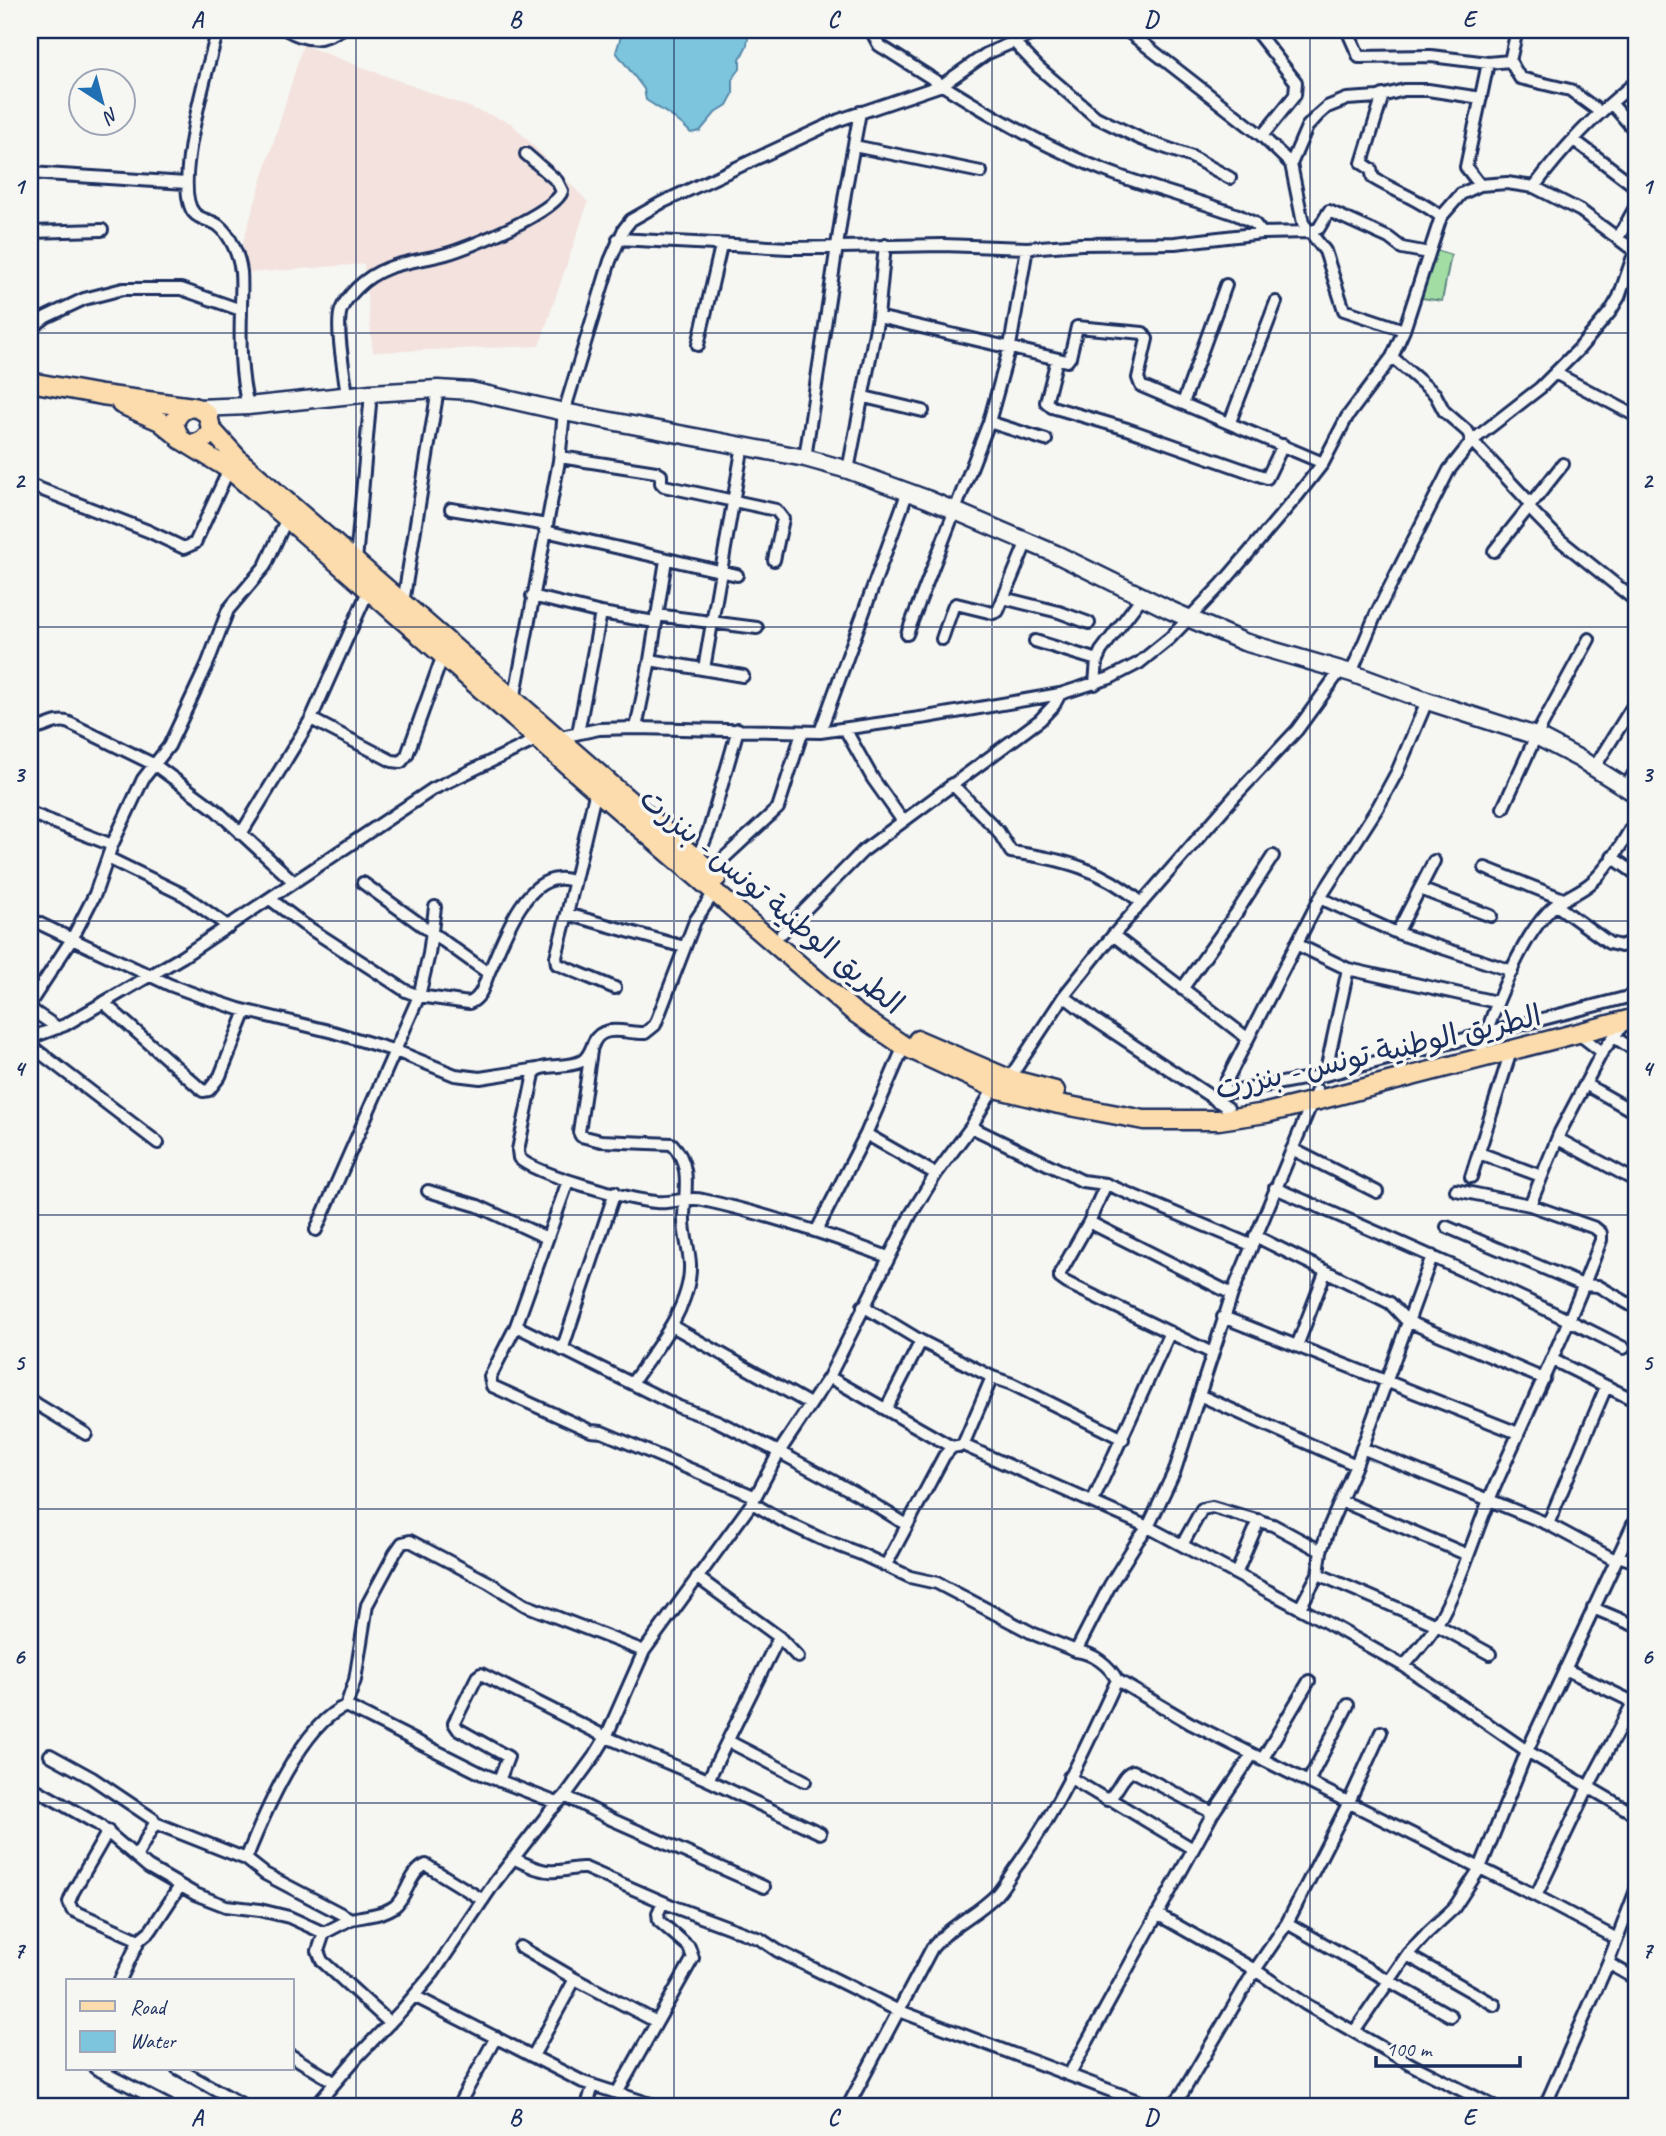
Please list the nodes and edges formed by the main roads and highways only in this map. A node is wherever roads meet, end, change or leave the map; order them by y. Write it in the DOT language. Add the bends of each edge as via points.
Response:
graph roads {
  1 [pos="30,382"];
  2 [pos="102,396"];
  3 [pos="196,407"];
  4 [pos="211,428"];
  5 [pos="182,439"];
  6 [pos="1633,1016"];
  7 [pos="1548,1037"];
  8 [pos="1002,1080"];
  9 [pos="1318,1089"];
  1 -- 2 [label="main road, الطريق الوطنية تونس - بنزرت"];
  2 -- 3 [label="main road, الطريق الوطنية تونس - بنزرت"];
  2 -- 5 [label="main road, الطريق الوطنية تونس - بنزرت" via="160,421"];
  3 -- 4 [label="main road" via="208,415"];
  3 -- 5 [label="main road" via="178,414 174,425"];
  4 -- 5 [label="main road" via="205,440 194,444"];
  4 -- 8 [label="main road, الطريق الوطنية تونس - بنزرت" via="242,462 864,1006 921,1042"];
  5 -- 8 [label="main road, الطريق الوطنية تونس - بنزرت" via="287,518 854,1012 904,1046"];
  6 -- 7 [label="main road, الطريق الوطنية تونس - بنزرت"];
  6 -- 7 [label="main road, الطريق الوطنية تونس - بنزرت" via="1580,1035"];
  7 -- 9 [label="main road, الطريق الوطنية تونس - بنزرت" via="1511,1051"];
  7 -- 9 [label="main road, الطريق الوطنية تونس - بنزرت" via="1485,1040"];
  8 -- 9 [label="main road, الطريق الوطنية تونس - بنزرت" via="1148,1109 1198,1111 1222,1101"];
  8 -- 9 [label="main road, الطريق الوطنية تونس - بنزرت" via="1107,1114 1169,1121 1219,1120"];
}
